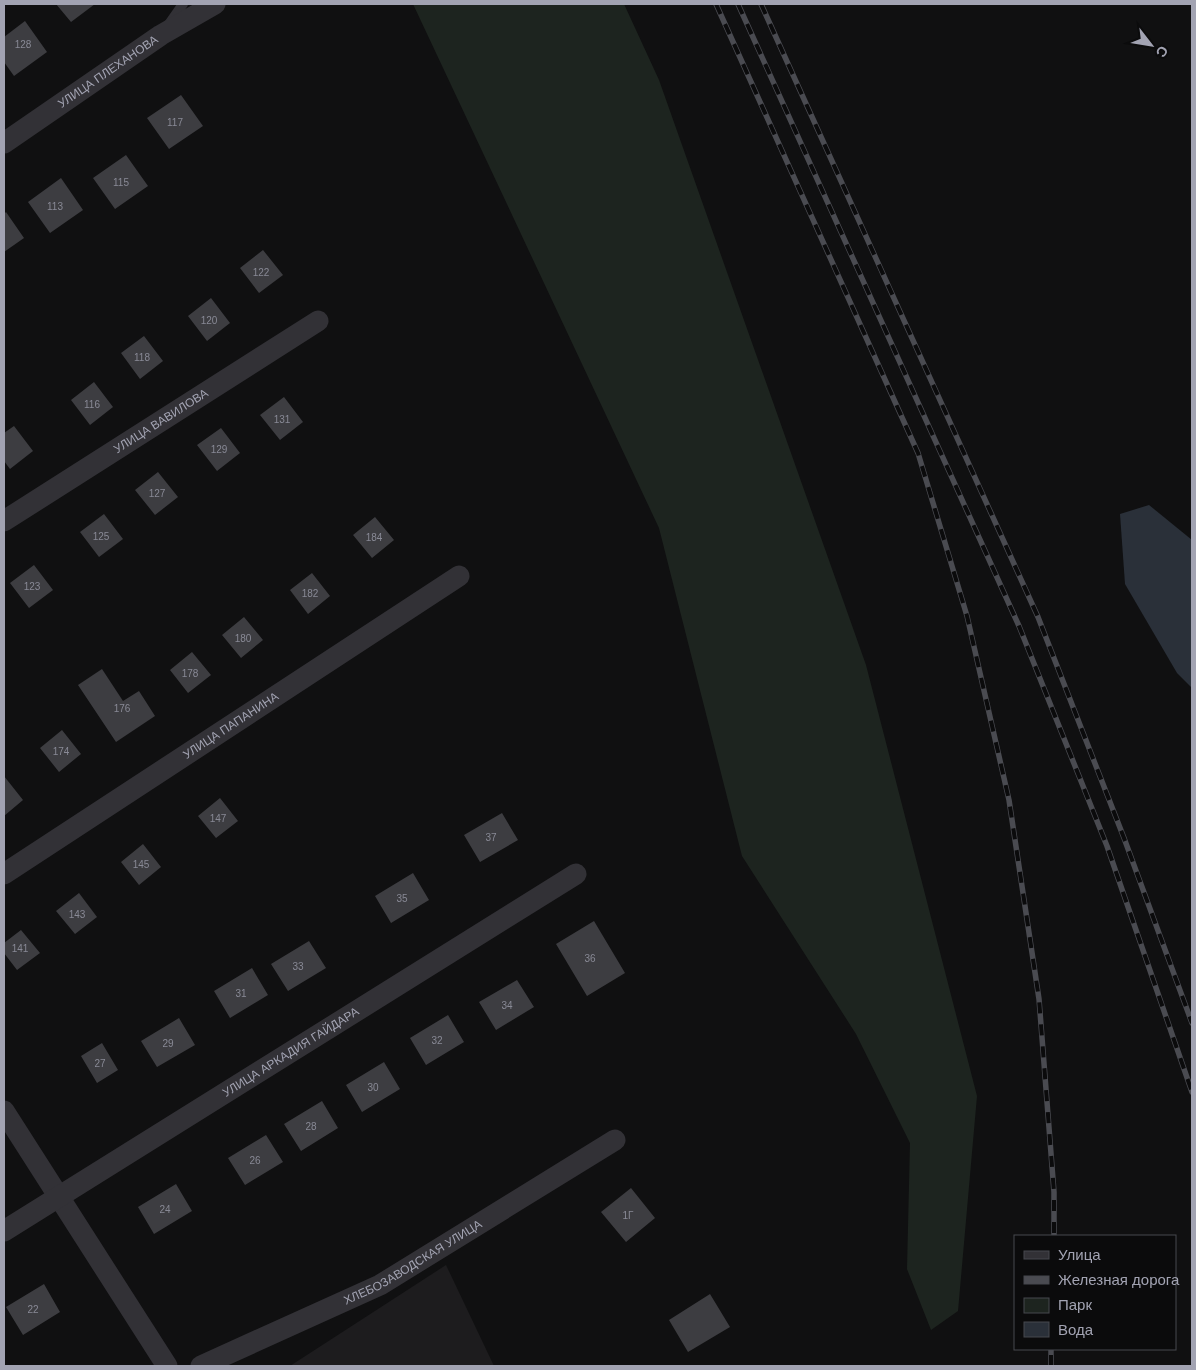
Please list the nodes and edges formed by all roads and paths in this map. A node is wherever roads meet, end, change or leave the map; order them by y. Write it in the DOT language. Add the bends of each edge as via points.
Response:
graph roads {
  1 [pos="183,4"];
  2 [pos="215,4"];
  3 [pos="161,36"];
  4 [pos="4,143"];
  5 [pos="318,321"];
  6 [pos="4,521"];
  7 [pos="459,576"];
  8 [pos="4,874"];
  9 [pos="576,874"];
  10 [pos="4,1111"];
  11 [pos="615,1140"];
  12 [pos="56,1197"];
  13 [pos="4,1231"];
  14 [pos="167,1366"];
  15 [pos="201,1366"];
  1 -- 3 [label="lane"];
  2 -- 3 [label="street, УЛИЦА ПЛЕХАНОВА"];
  3 -- 4 [label="street, УЛИЦА ПЛЕХАНОВА"];
  5 -- 6 [label="street, УЛИЦА ВАВИЛОВА"];
  7 -- 8 [label="street, УЛИЦА ПАПАНИНА"];
  9 -- 12 [label="street, УЛИЦА АРКАДИЯ ГАЙДАРА"];
  10 -- 12 [label="street"];
  11 -- 15 [label="street, ХЛЕБОЗАВОДСКАЯ УЛИЦА" via="380,1285"];
  12 -- 13 [label="street, УЛИЦА АРКАДИЯ ГАЙДАРА"];
  12 -- 14 [label="street"];
}
